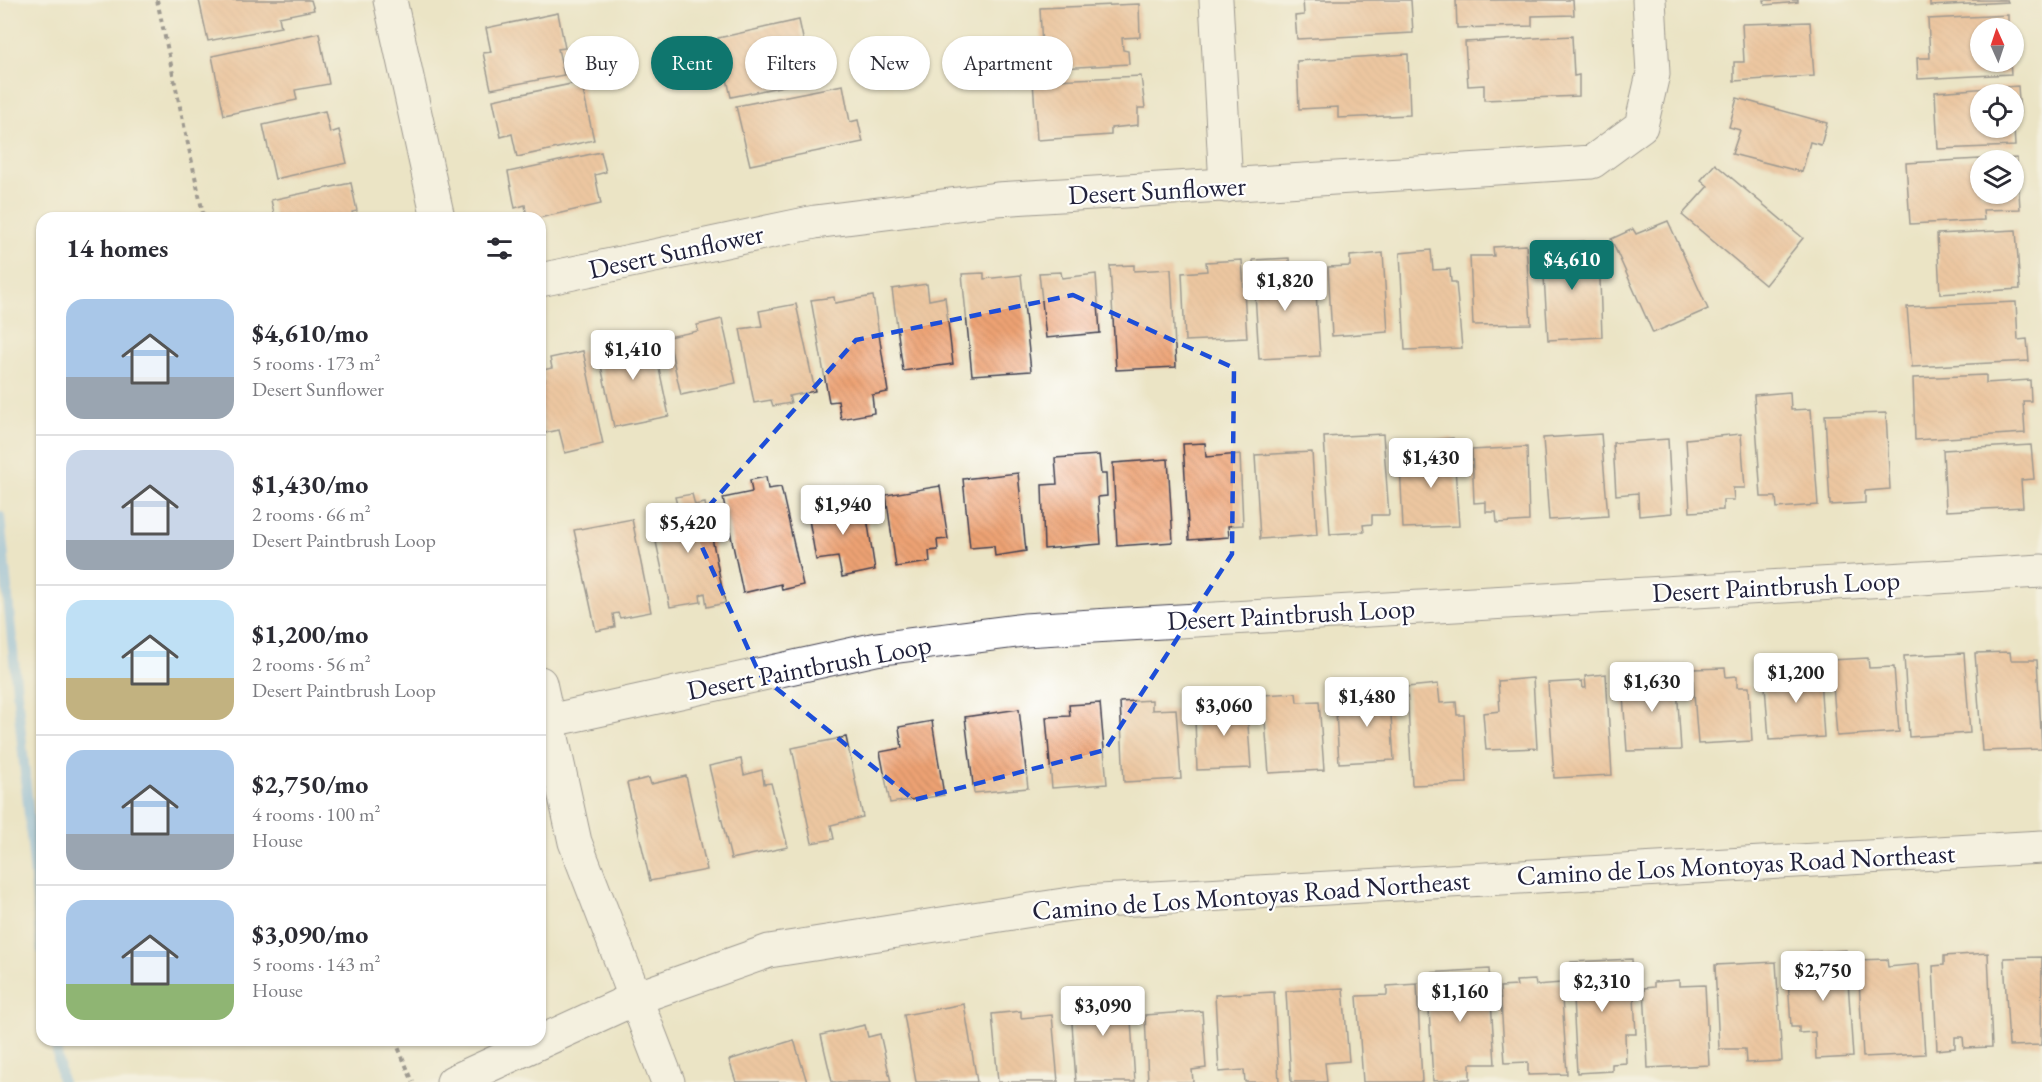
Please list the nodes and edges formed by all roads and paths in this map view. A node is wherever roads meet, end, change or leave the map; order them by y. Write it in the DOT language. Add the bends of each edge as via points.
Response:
graph roads {
  1 [pos="158,0"];
  2 [pos="390,0"];
  3 [pos="1216,0"];
  4 [pos="1650,0"];
  5 [pos="1226,186"];
  6 [pos="203,212"];
  7 [pos="437,212"];
  8 [pos="546,279"];
  9 [pos="2042,571"];
  10 [pos="546,712"];
  11 [pos="548,721"];
  12 [pos="2042,847"];
  13 [pos="636,998"];
  14 [pos="546,1039"];
  15 [pos="398,1046"];
  16 [pos="531,1046"];
  17 [pos="413,1082"];
  18 [pos="453,1082"];
  19 [pos="668,1082"];
  1 -- 6 [label="path"];
  2 -- 7 [label="street"];
  3 -- 5 [label="street"];
  4 -- 5 [label="street, Desert Sunflower" via="1653,74 1641,126 1592,162"];
  5 -- 8 [label="street, Desert Sunflower" via="997,199 814,222"];
  9 -- 11 [label="street, Desert Paintbrush Loop" via="1024,630 876,649"];
  10 -- 11 [label="street"];
  11 -- 13 [label="street" via="575,842"];
  12 -- 13 [label="street, Camino de Los Montoyas Road Northeast" via="1083,902 769,951"];
  13 -- 14 [label="street, Camino de Los Montoyas Road Northeast"];
  13 -- 19 [label="street"];
  15 -- 17 [label="path"];
  16 -- 18 [label="street, Camino de Los Montoyas Road Northeast"];
}
